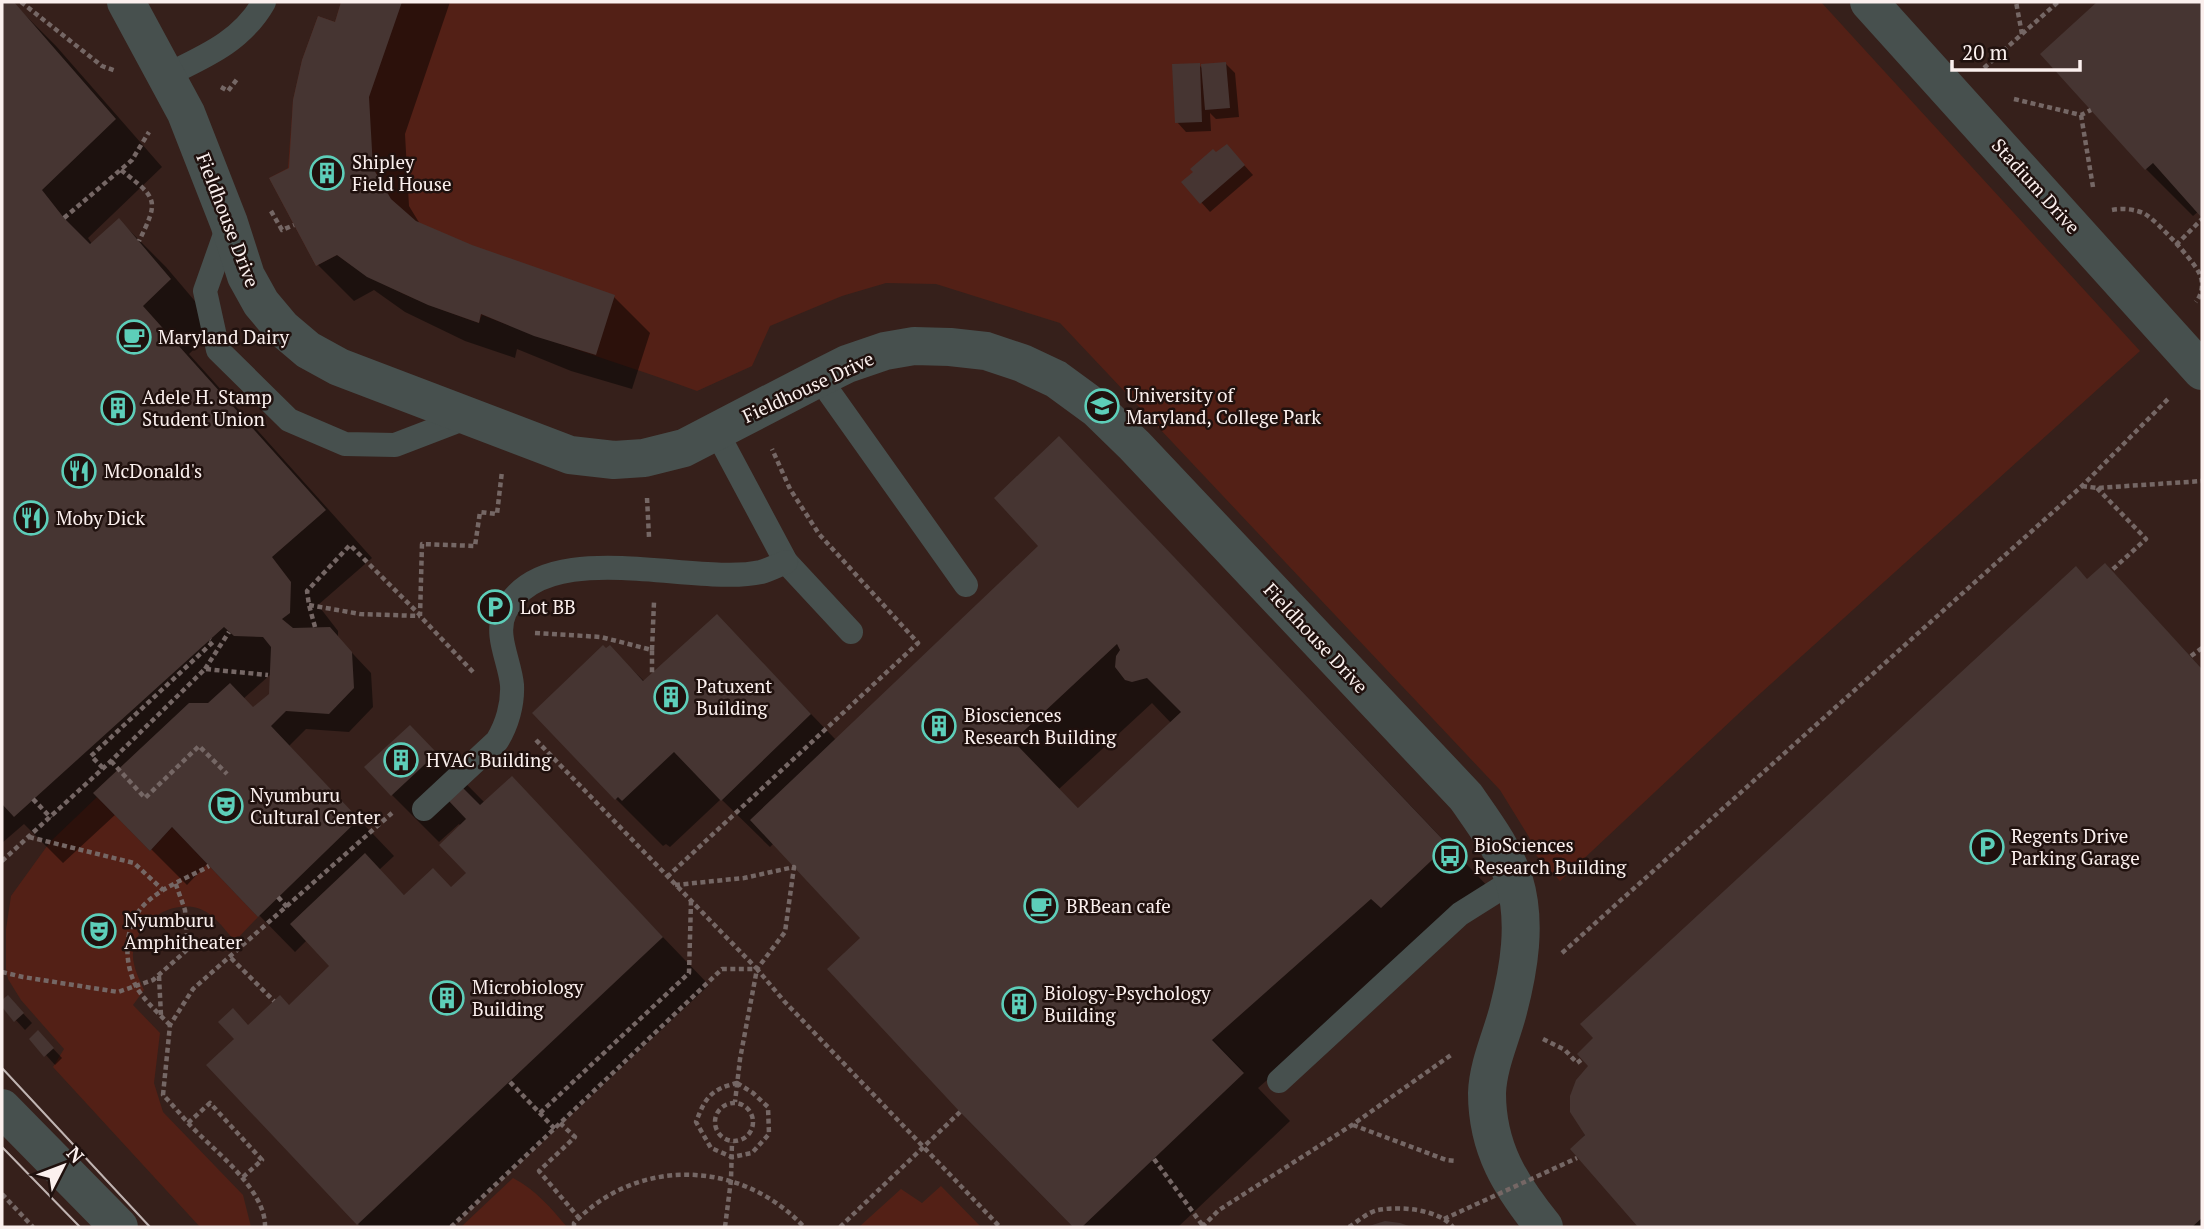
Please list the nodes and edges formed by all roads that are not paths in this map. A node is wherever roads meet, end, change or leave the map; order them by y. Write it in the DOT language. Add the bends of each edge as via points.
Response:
graph roads {
  1 [pos="126,2"];
  2 [pos="264,2"];
  3 [pos="1869,2"];
  4 [pos="167,75"];
  5 [pos="229,223"];
  6 [pos="2202,371"];
  7 [pos="819,377"];
  8 [pos="468,417"];
  9 [pos="716,430"];
  10 [pos="786,562"];
  11 [pos="966,585"];
  12 [pos="851,632"];
  13 [pos="413,807"];
  14 [pos="1514,880"];
  15 [pos="1279,1082"];
  16 [pos="2,1108"];
  17 [pos="119,1227"];
  18 [pos="1544,1227"];
  1 -- 4 [label="street, Fieldhouse Drive"];
  2 -- 4 [label="lane" via="230,42"];
  3 -- 6 [label="street, Stadium Drive"];
  4 -- 5 [label="street, Fieldhouse Drive"];
  5 -- 8 [label="street, Fieldhouse Drive" via="246,276 261,303 308,350 339,367"];
  5 -- 8 [label="lane" via="205,291 218,350 289,420 345,444 395,445"];
  7 -- 9 [label="street, Fieldhouse Drive"];
  7 -- 11 [label="lane"];
  7 -- 14 [label="street, Fieldhouse Drive" via="885,351 914,346 986,351 1056,379 1097,409 1135,446 1466,797 1492,834"];
  8 -- 9 [label="street, Fieldhouse Drive" via="570,455 614,460 684,448"];
  9 -- 10 [label="lane"];
  10 -- 12 [label="lane"];
  10 -- 13 [label="lane" via="763,572 736,575 581,568 534,580 503,614 512,683 505,728 497,741"];
  14 -- 15 [label="lane" via="1460,914"];
  14 -- 18 [label="street, Fieldhouse Drive" via="1521,929 1519,966 1493,1055 1487,1091 1489,1124 1515,1190"];
  16 -- 17 [label="street"];
}
